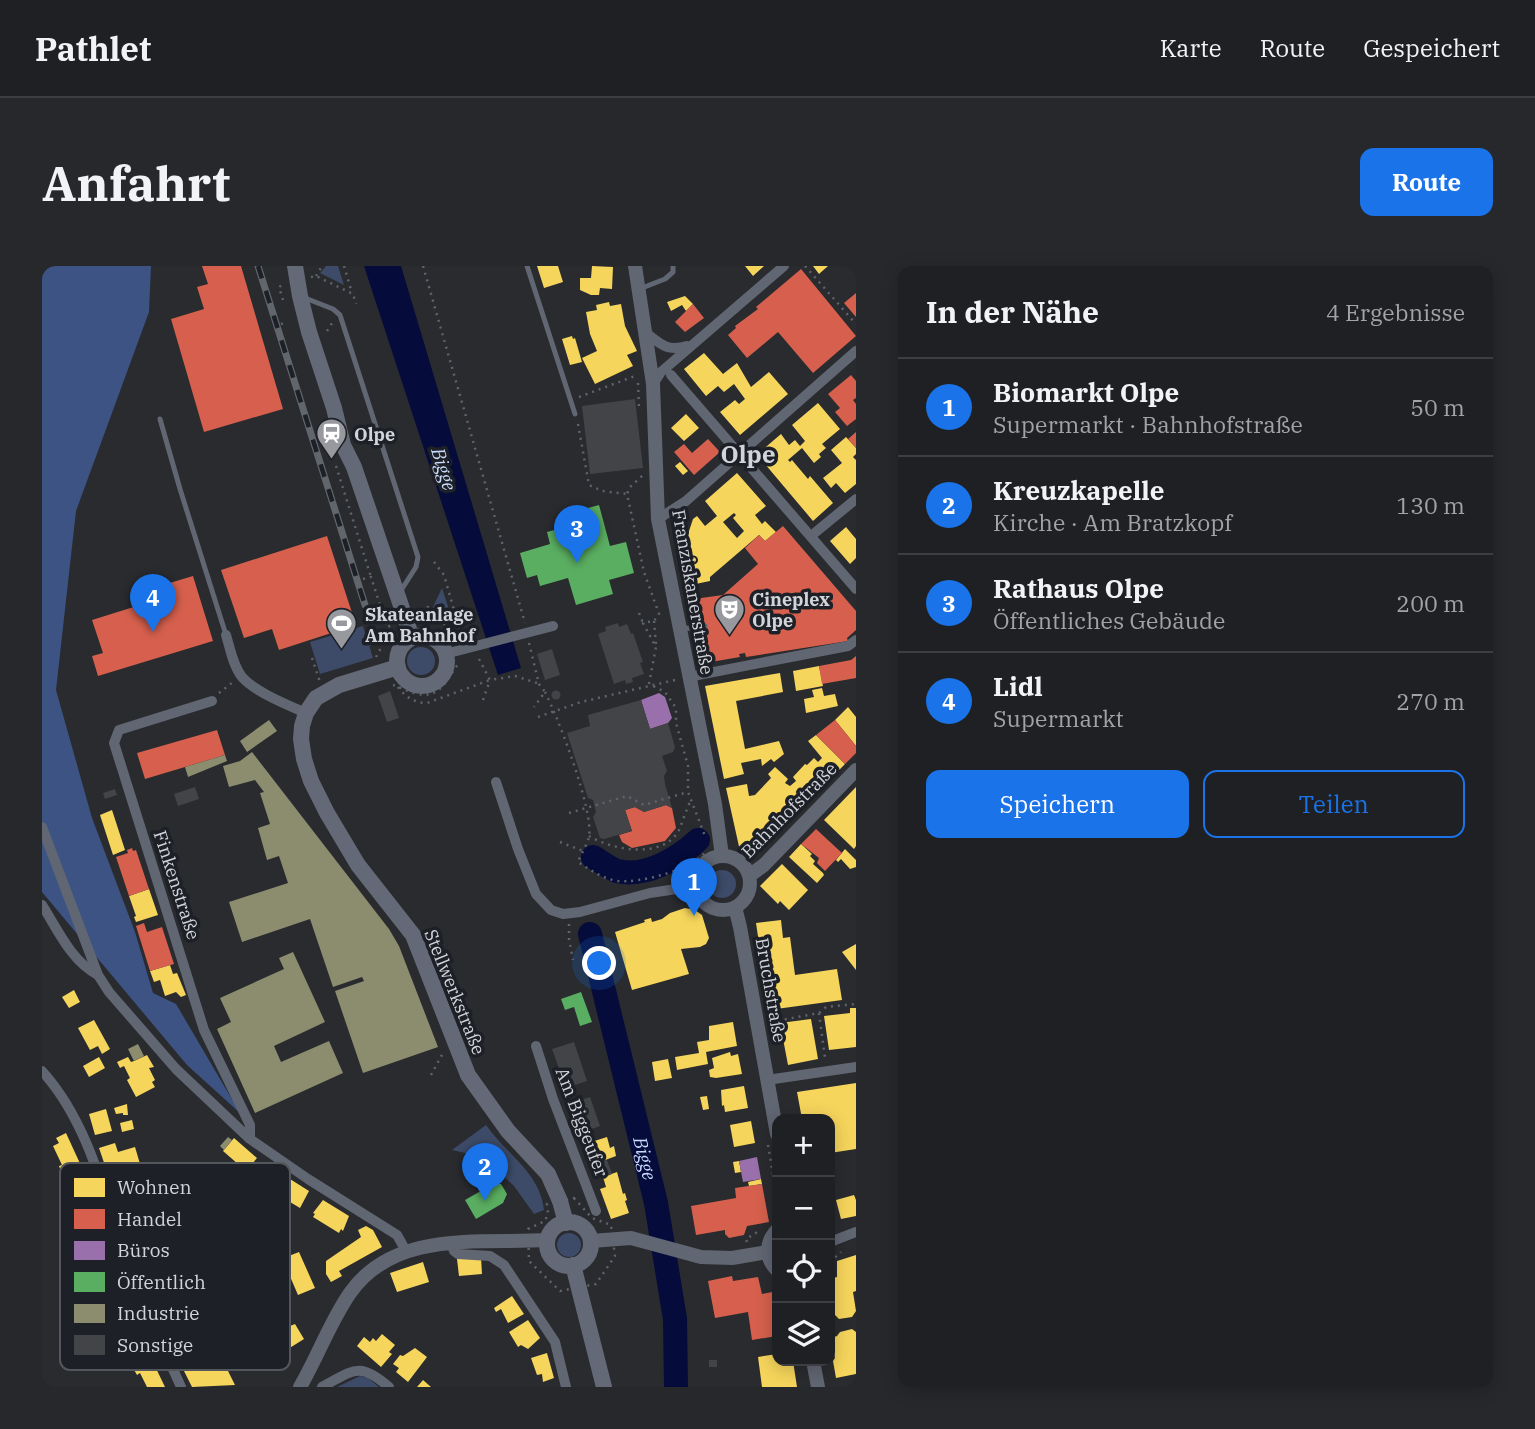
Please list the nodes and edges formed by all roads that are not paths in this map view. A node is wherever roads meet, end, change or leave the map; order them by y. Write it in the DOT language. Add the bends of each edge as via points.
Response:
graph roads {
  1 [pos="527,266"];
  2 [pos="635,266"];
  3 [pos="673,266"];
  4 [pos="784,266"];
  5 [pos="298,281"];
  6 [pos="639,289"];
  7 [pos="645,332"];
  8 [pos="694,345"];
  9 [pos="856,351"];
  10 [pos="671,375"];
  11 [pos="653,384"];
  12 [pos="575,414"];
  13 [pos="160,419"];
  14 [pos="738,454"];
  15 [pos="856,499"];
  16 [pos="658,520"];
  17 [pos="811,536"];
  18 [pos="856,589"];
  19 [pos="396,597"];
  20 [pos="553,626"];
  21 [pos="705,626"];
  22 [pos="678,630"];
  23 [pos="226,635"];
  24 [pos="412,638"];
  25 [pos="856,640"];
  26 [pos="445,654"];
  27 [pos="398,667"];
  28 [pos="688,677"];
  29 [pos="212,701"];
  30 [pos="306,713"];
  31 [pos="856,770"];
  32 [pos="496,782"];
  33 [pos="42,827"];
  34 [pos="722,856"];
  35 [pos="749,876"];
  36 [pos="696,886"];
  37 [pos="42,905"];
  38 [pos="735,907"];
  39 [pos="99,975"];
  40 [pos="536,1046"];
  41 [pos="856,1067"];
  42 [pos="42,1071"];
  43 [pos="767,1080"];
  44 [pos="773,1114"];
  45 [pos="250,1139"];
  46 [pos="93,1163"];
  47 [pos="285,1163"];
  48 [pos="290,1167"];
  49 [pos="596,1211"];
  50 [pos="566,1223"];
  51 [pos="856,1232"];
  52 [pos="772,1236"];
  53 [pos="548,1240"];
  54 [pos="835,1240"];
  55 [pos="591,1241"];
  56 [pos="451,1243"];
  57 [pos="405,1251"];
  58 [pos="768,1252"];
  59 [pos="772,1264"];
  60 [pos="573,1265"];
  61 [pos="814,1366"];
  62 [pos="173,1370"];
  63 [pos="181,1387"];
  64 [pos="300,1387"];
  65 [pos="322,1387"];
  66 [pos="389,1387"];
  67 [pos="566,1387"];
  68 [pos="604,1387"];
  69 [pos="818,1387"];
  1 -- 12 [label="lane"];
  2 -- 6 [label="street, Franziskanerstraße"];
  3 -- 6 [label="lane" via="665,279"];
  4 -- 8 [label="street"];
  5 -- 19 [label="main road" via="343,445"];
  5 -- 19 [label="lane" via="340,315 395,482 418,557"];
  6 -- 7 [label="street, Franziskanerstraße"];
  7 -- 8 [label="street" via="676,350"];
  7 -- 11 [label="street, Franziskanerstraße"];
  8 -- 11 [label="street"];
  9 -- 14 [label="street"];
  10 -- 14 [label="street"];
  11 -- 16 [label="street, Franziskanerstraße"];
  13 -- 23 [label="lane"];
  14 -- 16 [label="street"];
  14 -- 17 [label="street"];
  15 -- 17 [label="street"];
  16 -- 22 [label="street, Franziskanerstraße"];
  17 -- 18 [label="street"];
  19 -- 24 [label="main road"];
  20 -- 26 [label="street" via="478,651"];
  21 -- 22 [label="lane"];
  22 -- 28 [label="street, Franziskanerstraße"];
  23 -- 30 [label="street" via="243,678"];
  24 -- 26 [label="main road" via="428,637 442,646"];
  24 -- 27 [label="main road" via="398,653"];
  25 -- 28 [label="street" via="848,646"];
  26 -- 27 [label="main road" via="445,669 428,684 413,684"];
  27 -- 30 [label="main road" via="339,685 316,698"];
  28 -- 34 [label="street, Franziskanerstraße"];
  29 -- 45 [label="street, Finkenstraße" via="119,730 114,743 204,1030 250,1125"];
  30 -- 50 [label="main road, Stellwerkstraße" via="301,739 311,781 327,813 358,865 413,936 467,1074 508,1131 548,1174"];
  31 -- 35 [label="street, Bahnhofstraße"];
  32 -- 36 [label="street" via="536,894 551,910 569,913"];
  33 -- 39 [label="street"];
  34 -- 35 [label="street" via="735,859"];
  34 -- 36 [label="street" via="703,865"];
  35 -- 38 [label="street" via="747,894"];
  36 -- 38 [label="street" via="709,907"];
  37 -- 39 [label="street" via="77,960"];
  38 -- 43 [label="street, Bruchstraße"];
  39 -- 45 [label="street" via="176,1069"];
  40 -- 49 [label="street, Am Biggeufer"];
  41 -- 43 [label="street"];
  42 -- 46 [label="street" via="71,1112"];
  43 -- 44 [label="street, Bruchstraße"];
  45 -- 47 [label="street"];
  48 -- 57 [label="street" via="397,1235"];
  50 -- 53 [label="main road" via="552,1231"];
  50 -- 55 [label="main road" via="585,1229"];
  51 -- 54 [label="street"];
  52 -- 58 [label="street"];
  53 -- 56 [label="street"];
  53 -- 60 [label="main road" via="554,1259"];
  55 -- 58 [label="street" via="631,1238 697,1257"];
  55 -- 60 [label="main road" via="585,1259"];
  56 -- 57 [label="street"];
  56 -- 67 [label="street" via="458,1254 490,1256 504,1265 555,1342"];
  57 -- 64 [label="street" via="379,1264 351,1290"];
  58 -- 59 [label="street"];
  60 -- 68 [label="main road"];
  61 -- 69 [label="street"];
  62 -- 63 [label="street"];
  65 -- 66 [label="street" via="358,1370"];
}
